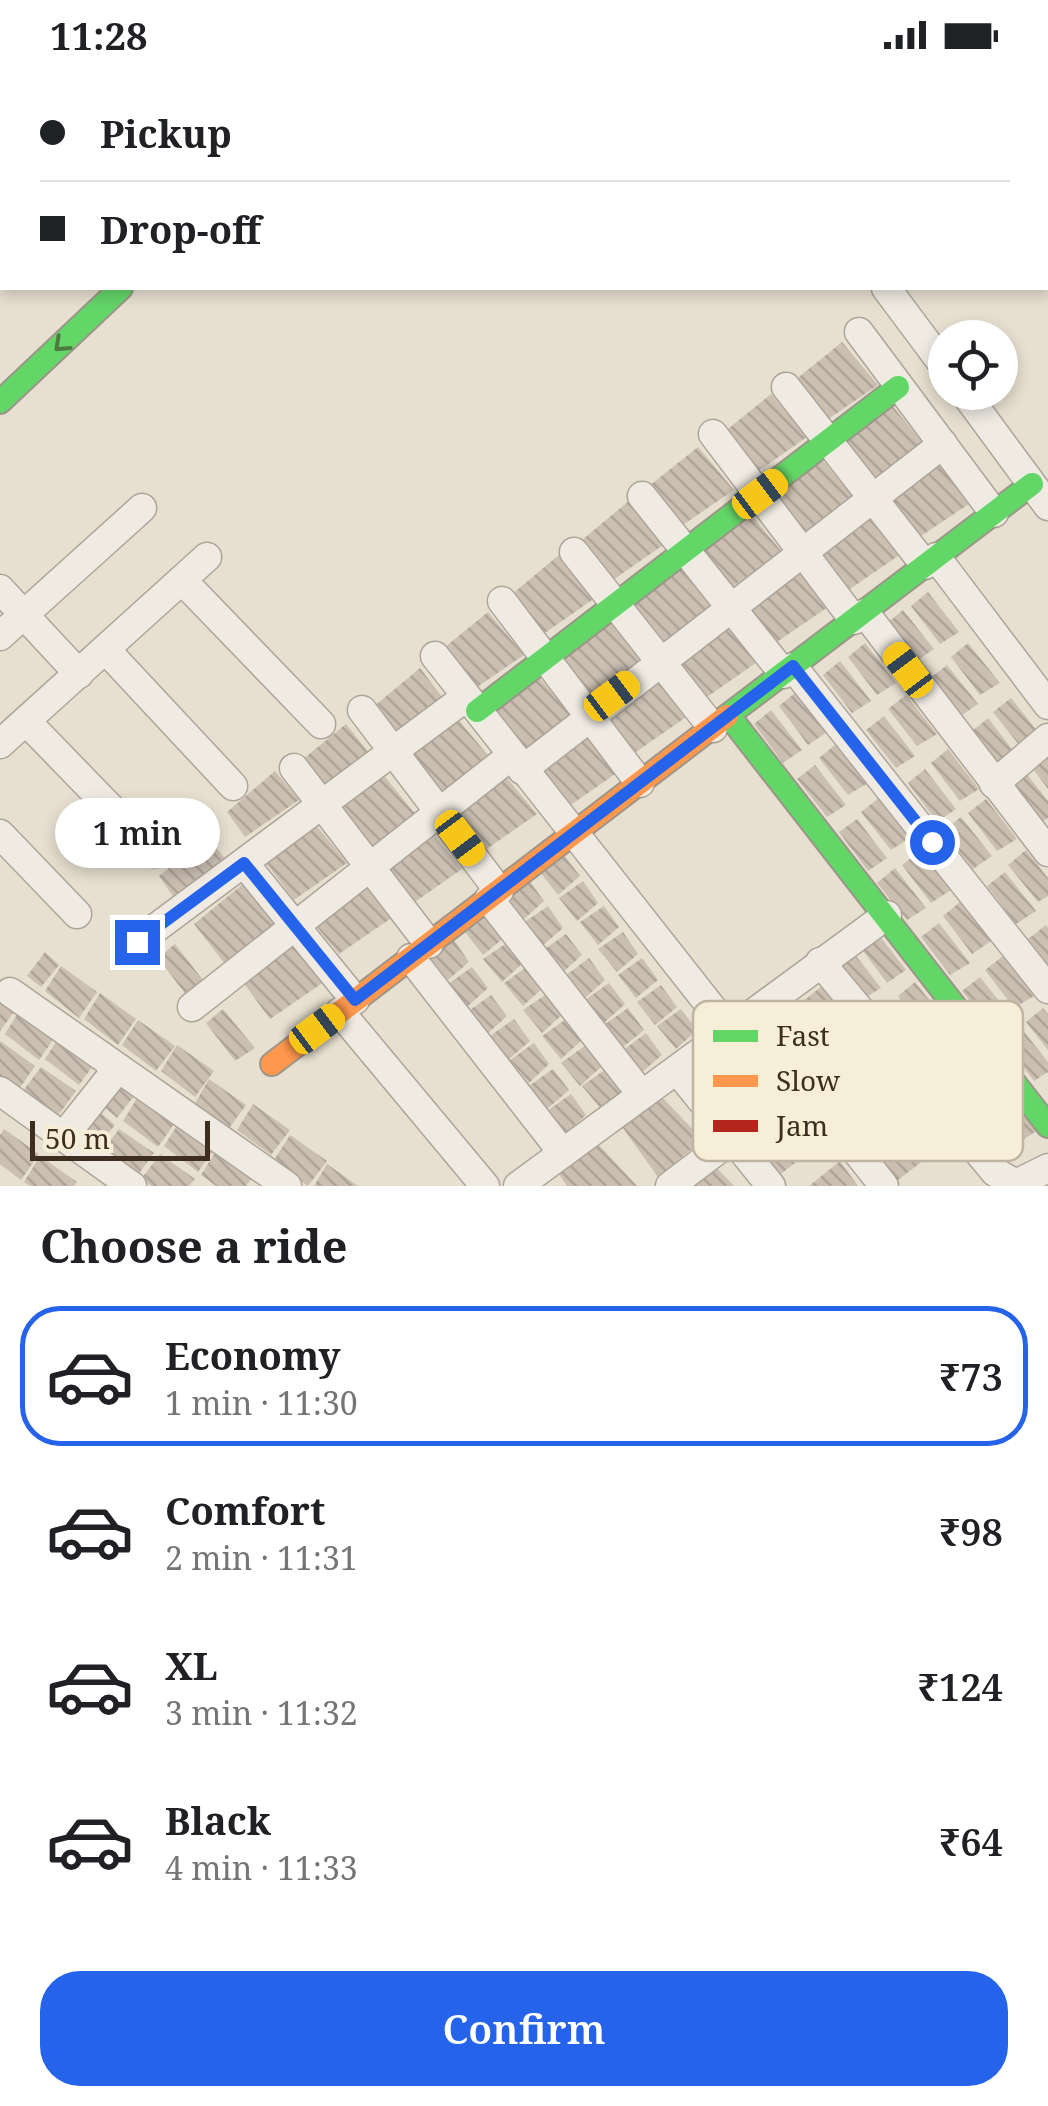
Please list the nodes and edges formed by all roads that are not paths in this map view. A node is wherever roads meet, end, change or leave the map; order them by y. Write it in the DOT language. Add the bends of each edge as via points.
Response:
graph roads {
  1 [pos="119,290"];
  2 [pos="887,290"];
  3 [pos="858,332"];
  4 [pos="928,344"];
  5 [pos="786,387"];
  6 [pos="898,388"];
  7 [pos="0,402"];
  8 [pos="977,410"];
  9 [pos="713,434"];
  10 [pos="828,442"];
  11 [pos="943,444"];
  12 [pos="760,494"];
  13 [pos="872,495"];
  14 [pos="1040,495"];
  15 [pos="642,496"];
  16 [pos="142,508"];
  17 [pos="994,513"];
  18 [pos="802,549"];
  19 [pos="687,550"];
  20 [pos="574,552"];
  21 [pos="207,556"];
  22 [pos="931,562"];
  23 [pos="182,580"];
  24 [pos="0,590"];
  25 [pos="502,601"];
  26 [pos="615,604"];
  27 [pos="732,604"];
  28 [pos="24,615"];
  29 [pos="860,617"];
  30 [pos="0,636"];
  31 [pos="106,650"];
  32 [pos="435,656"];
  33 [pos="545,658"];
  34 [pos="659,660"];
  35 [pos="788,670"];
  36 [pos="80,674"];
  37 [pos="472,704"];
  38 [pos="1048,705"];
  39 [pos="362,710"];
  40 [pos="588,714"];
  41 [pos="26,721"];
  42 [pos="721,722"];
  43 [pos="322,724"];
  44 [pos="1048,738"];
  45 [pos="0,744"];
  46 [pos="394,751"];
  47 [pos="516,763"];
  48 [pos="294,768"];
  49 [pos="640,783"];
  50 [pos="994,784"];
  51 [pos="232,786"];
  52 [pos="320,805"];
  53 [pos="440,812"];
  54 [pos="0,834"];
  55 [pos="572,836"];
  56 [pos="1048,852"];
  57 [pos="154,853"];
  58 [pos="244,863"];
  59 [pos="369,868"];
  60 [pos="494,894"];
  61 [pos="77,914"];
  62 [pos="887,915"];
  63 [pos="294,927"];
  64 [pos="137,942"];
  65 [pos="420,951"];
  66 [pos="820,962"];
  67 [pos="1048,989"];
  68 [pos="10,992"];
  69 [pos="719,1001"];
  70 [pos="769,1001"];
  71 [pos="852,1001"];
  72 [pos="953,1001"];
  73 [pos="348,1006"];
  74 [pos="192,1007"];
  75 [pos="693,1058"];
  76 [pos="272,1064"];
  77 [pos="118,1068"];
  78 [pos="677,1070"];
  79 [pos="693,1090"];
  80 [pos="0,1091"];
  81 [pos="1023,1093"];
  82 [pos="642,1096"];
  83 [pos="1048,1126"];
  84 [pos="64,1136"];
  85 [pos="564,1153"];
  86 [pos="702,1161"];
  87 [pos="751,1161"];
  88 [pos="862,1161"];
  89 [pos="986,1161"];
  90 [pos="1048,1168"];
  91 [pos="132,1186"];
  92 [pos="287,1186"];
  93 [pos="486,1186"];
  94 [pos="518,1186"];
  95 [pos="670,1186"];
  96 [pos="771,1186"];
  97 [pos="884,1186"];
  1 -- 7 [label="street, one-way"];
  2 -- 4 [label="street"];
  3 -- 6 [label="street"];
  5 -- 10 [label="street"];
  6 -- 10 [label="street"];
  6 -- 11 [label="street"];
  8 -- 14 [label="street"];
  9 -- 12 [label="street"];
  10 -- 12 [label="street"];
  10 -- 13 [label="street"];
  11 -- 13 [label="street"];
  11 -- 17 [label="street"];
  12 -- 18 [label="street"];
  12 -- 19 [label="street"];
  13 -- 18 [label="street"];
  13 -- 22 [label="street"];
  14 -- 17 [label="street"];
  15 -- 19 [label="street"];
  16 -- 28 [label="street"];
  17 -- 22 [label="street"];
  18 -- 27 [label="street"];
  18 -- 29 [label="street"];
  19 -- 26 [label="street"];
  19 -- 27 [label="street"];
  20 -- 26 [label="street"];
  21 -- 23 [label="street"];
  22 -- 29 [label="street"];
  22 -- 38 [label="street"];
  23 -- 31 [label="street"];
  23 -- 43 [label="street"];
  24 -- 28 [label="street"];
  25 -- 33 [label="street"];
  26 -- 33 [label="street"];
  26 -- 34 [label="street"];
  27 -- 34 [label="street"];
  27 -- 35 [label="street"];
  28 -- 30 [label="street"];
  28 -- 36 [label="street"];
  29 -- 35 [label="street"];
  29 -- 50 [label="street"];
  31 -- 36 [label="street"];
  31 -- 51 [label="street"];
  32 -- 37 [label="street"];
  33 -- 37 [label="street"];
  33 -- 40 [label="street"];
  34 -- 40 [label="street"];
  34 -- 42 [label="street"];
  35 -- 42 [label="street"];
  35 -- 67 [label="street"];
  36 -- 41 [label="street"];
  37 -- 46 [label="street"];
  37 -- 47 [label="street"];
  39 -- 46 [label="street"];
  40 -- 47 [label="street"];
  40 -- 49 [label="street"];
  41 -- 45 [label="street"];
  41 -- 57 [label="street"];
  42 -- 49 [label="street"];
  42 -- 62 [label="street"];
  44 -- 50 [label="street"];
  46 -- 52 [label="street"];
  46 -- 53 [label="street"];
  47 -- 53 [label="street"];
  47 -- 55 [label="street"];
  48 -- 52 [label="street"];
  49 -- 55 [label="street"];
  50 -- 56 [label="street"];
  52 -- 58 [label="street"];
  52 -- 59 [label="street"];
  53 -- 59 [label="street"];
  53 -- 60 [label="street"];
  54 -- 61 [label="street"];
  55 -- 60 [label="street"];
  55 -- 69 [label="street"];
  58 -- 63 [label="street"];
  58 -- 64 [label="street"];
  59 -- 63 [label="street"];
  59 -- 65 [label="street"];
  60 -- 65 [label="street"];
  60 -- 82 [label="street"];
  62 -- 66 [label="street"];
  62 -- 72 [label="street"];
  63 -- 73 [label="street"];
  63 -- 74 [label="street"];
  65 -- 73 [label="street"];
  65 -- 85 [label="street"];
  66 -- 70 [label="street"];
  66 -- 71 [label="street"];
  68 -- 77 [label="street"];
  73 -- 76 [label="street"];
  73 -- 93 [label="street"];
  75 -- 78 [label="street"];
  77 -- 84 [label="street"];
  77 -- 92 [label="street"];
  78 -- 79 [label="street"];
  78 -- 82 [label="street"];
  80 -- 84 [label="street"];
  81 -- 83 [label="street"];
  82 -- 85 [label="street"];
  84 -- 91 [label="street"];
  85 -- 94 [label="street"];
  86 -- 95 [label="street"];
  87 -- 96 [label="street"];
  88 -- 97 [label="street"];
  89 -- 90 [label="street" via="1016,1184"];
}
